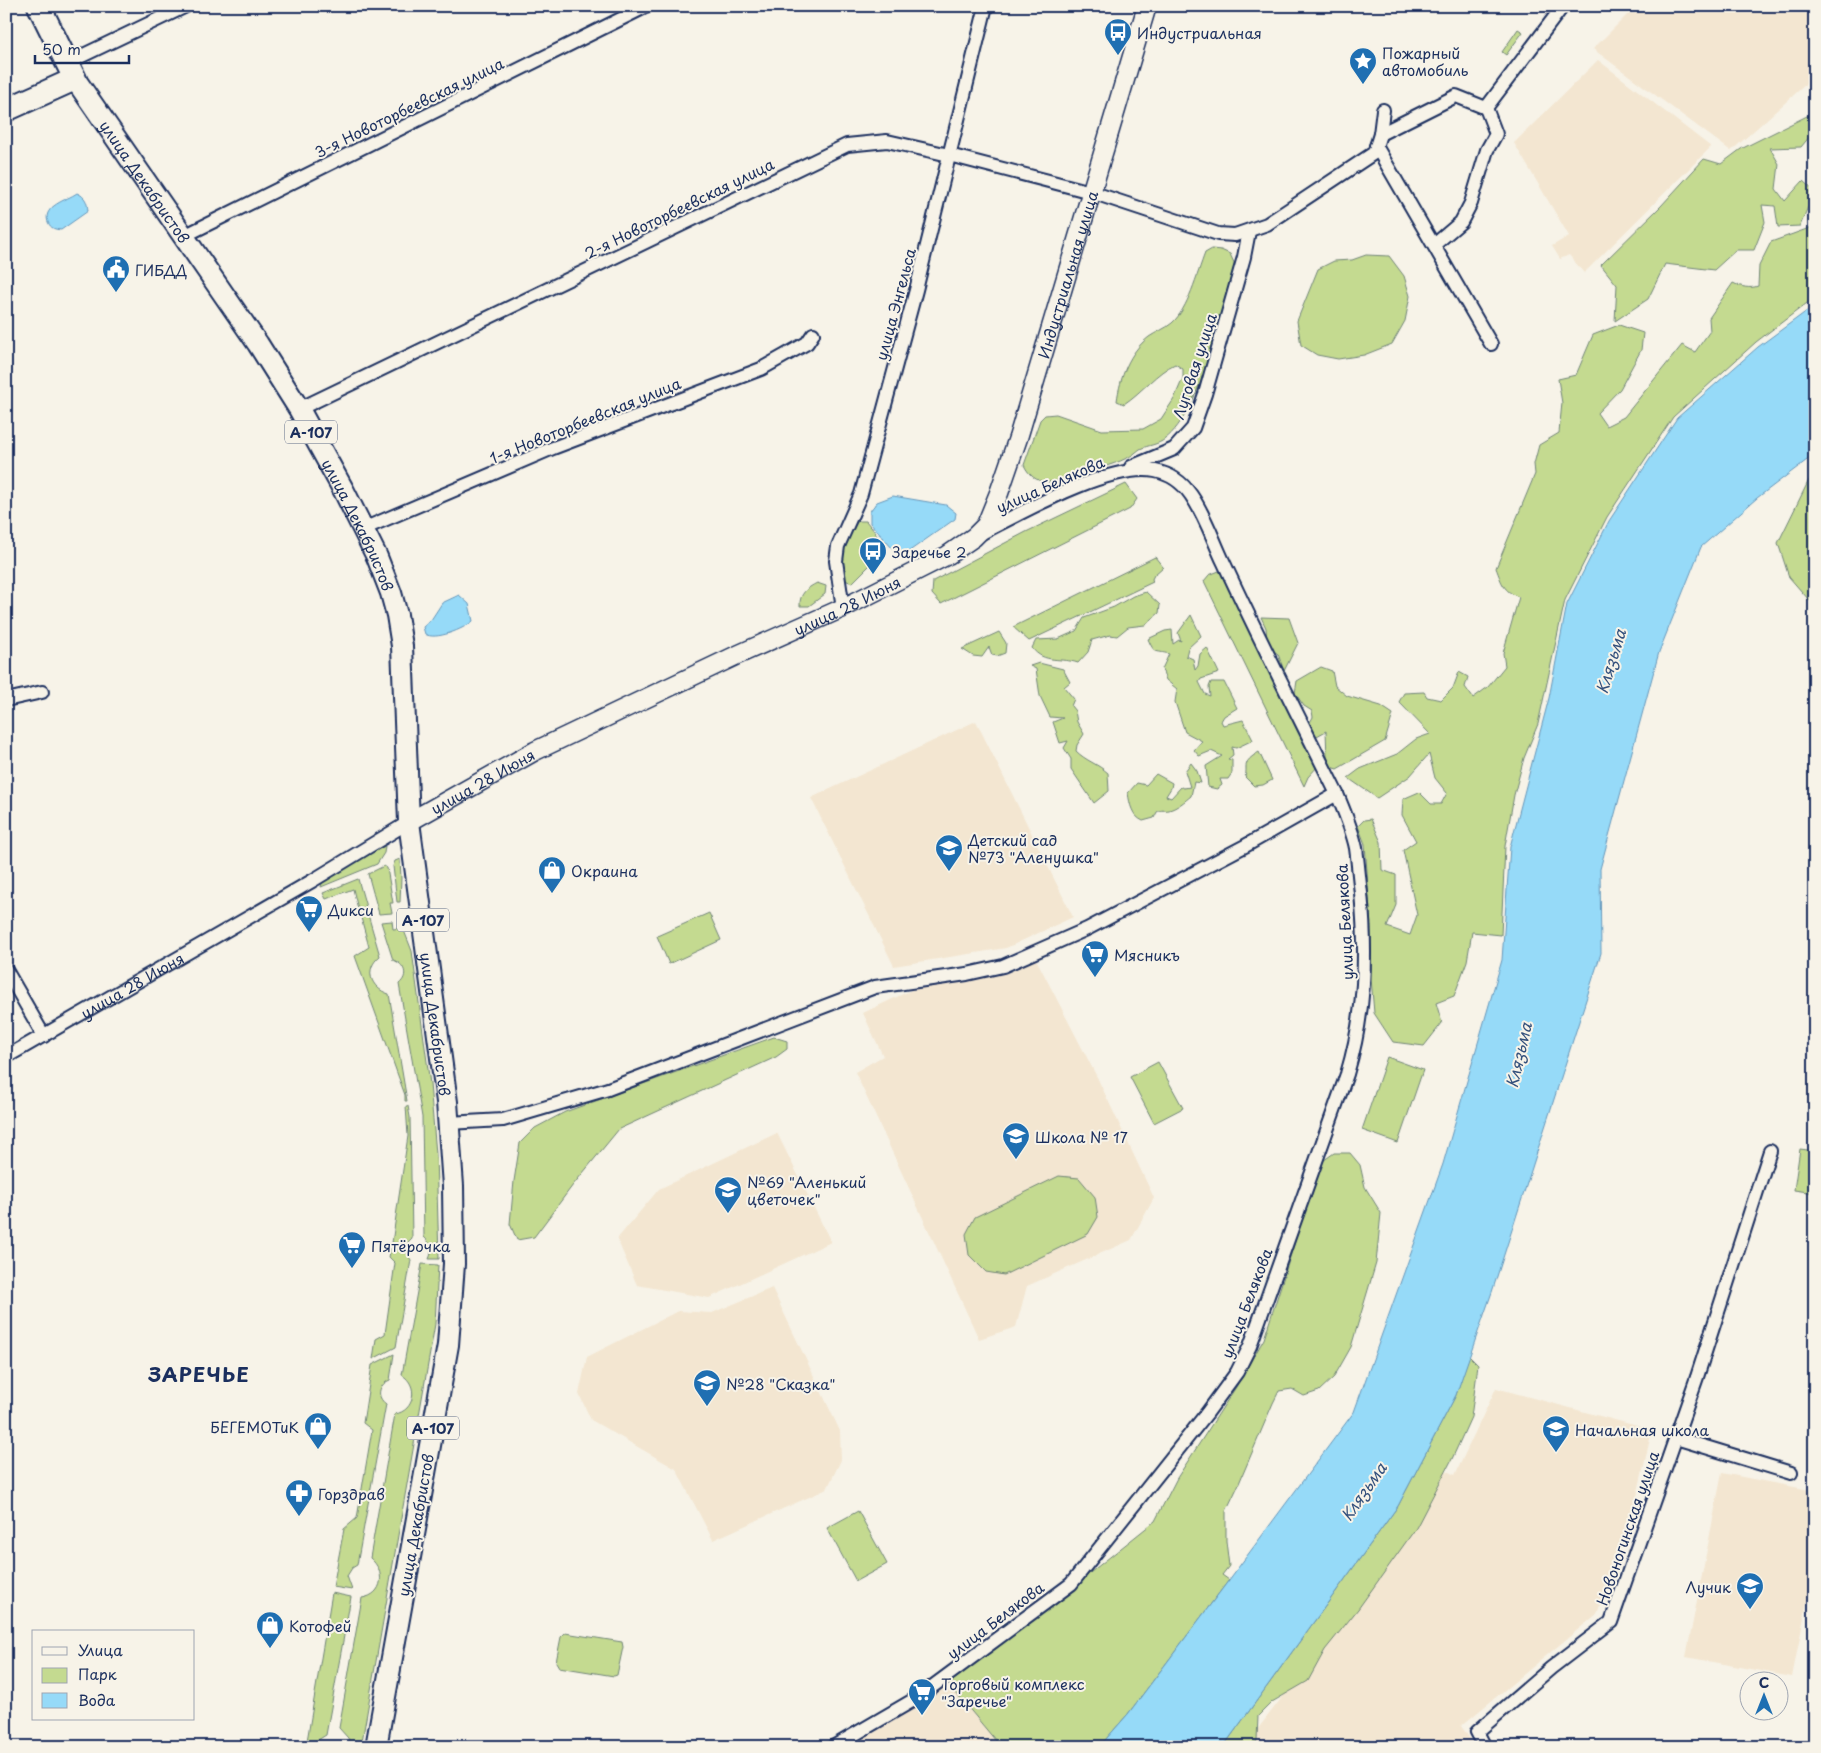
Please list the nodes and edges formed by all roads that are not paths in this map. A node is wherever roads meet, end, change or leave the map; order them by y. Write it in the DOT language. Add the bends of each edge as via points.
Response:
graph roads {
  1 [pos="39,6"];
  2 [pos="186,6"];
  3 [pos="647,6"];
  4 [pos="986,6"];
  5 [pos="1147,6"];
  6 [pos="1563,6"];
  7 [pos="71,71"];
  8 [pos="1486,108"];
  9 [pos="6,110"];
  10 [pos="1383,110"];
  11 [pos="1380,134"];
  12 [pos="1376,146"];
  13 [pos="949,155"];
  14 [pos="1091,192"];
  15 [pos="1249,231"];
  16 [pos="184,236"];
  17 [pos="1434,245"];
  18 [pos="813,334"];
  19 [pos="1491,344"];
  20 [pos="299,409"];
  21 [pos="1120,472"];
  22 [pos="363,529"];
  23 [pos="974,537"];
  24 [pos="843,608"];
  25 [pos="42,692"];
  26 [pos="6,700"];
  27 [pos="1337,794"];
  28 [pos="409,822"];
  29 [pos="6,970"];
  30 [pos="44,1036"];
  31 [pos="6,1057"];
  32 [pos="448,1123"];
  33 [pos="1770,1151"];
  34 [pos="1676,1438"];
  35 [pos="1791,1473"];
  36 [pos="376,1747"];
  37 [pos="833,1747"];
  38 [pos="1486,1747"];
  1 -- 7 [label="highway, улица Декабристов / А-107"];
  2 -- 7 [label="street"];
  3 -- 16 [label="street, 3-я Новоторбеевская улица"];
  4 -- 13 [label="street, улица Энгельса"];
  5 -- 14 [label="street, Индустриальная улица"];
  6 -- 8 [label="street"];
  7 -- 9 [label="highway"];
  7 -- 16 [label="main road, улица Декабристов / А-107"];
  8 -- 11 [label="street" via="1456,96"];
  8 -- 17 [label="street" via="1496,134 1487,150 1471,203 1461,222"];
  10 -- 11 [label="street"];
  11 -- 12 [label="street"];
  12 -- 15 [label="street" via="1374,153 1295,206"];
  12 -- 17 [label="street"];
  13 -- 14 [label="street, 2-я Новоторбеевская улица"];
  13 -- 20 [label="street, 2-я Новоторбеевская улица" via="887,141 848,145"];
  13 -- 24 [label="street, улица Энгельса" via="862,494 838,546 836,561"];
  14 -- 15 [label="street" via="1218,234 1236,235"];
  14 -- 23 [label="street, Индустриальная улица" via="1018,438 986,525"];
  15 -- 21 [label="street, Луговая улица" via="1205,394 1192,428 1174,450"];
  16 -- 20 [label="main road, улица Декабристов / А-107"];
  17 -- 19 [label="street"];
  18 -- 22 [label="street, 1-я Новоторбеевская улица" via="808,343 761,368 553,448"];
  20 -- 22 [label="main road, улица Декабристов / А-107"];
  21 -- 23 [label="street, улица Белякова" via="1038,504"];
  21 -- 27 [label="street, улица Белякова" via="1145,470 1166,474 1178,480 1192,495"];
  22 -- 28 [label="main road, улица Декабристов / А-107" via="384,574 397,615 402,646"];
  23 -- 24 [label="street, улица 28 Июня" via="948,555"];
  24 -- 28 [label="street, улица 28 Июня" via="535,751"];
  25 -- 26 [label="street"];
  27 -- 32 [label="street" via="1087,929 1003,966 890,983 608,1089 503,1120"];
  27 -- 37 [label="street, улица Белякова" via="1356,847 1359,874 1364,973 1360,1018 1347,1074 1244,1359 1206,1414 1071,1584 917,1698"];
  28 -- 30 [label="street, улица 28 Июня"];
  28 -- 32 [label="main road, улица Декабристов / А-107"];
  29 -- 30 [label="street"];
  30 -- 31 [label="street, улица 28 Июня"];
  32 -- 36 [label="main road, улица Декабристов / А-107" via="454,1211 451,1325"];
  33 -- 34 [label="street, Новоногинская улица"];
  34 -- 35 [label="street"];
  34 -- 38 [label="street, Новоногинская улица" via="1611,1622 1551,1668 1478,1732"];
}
